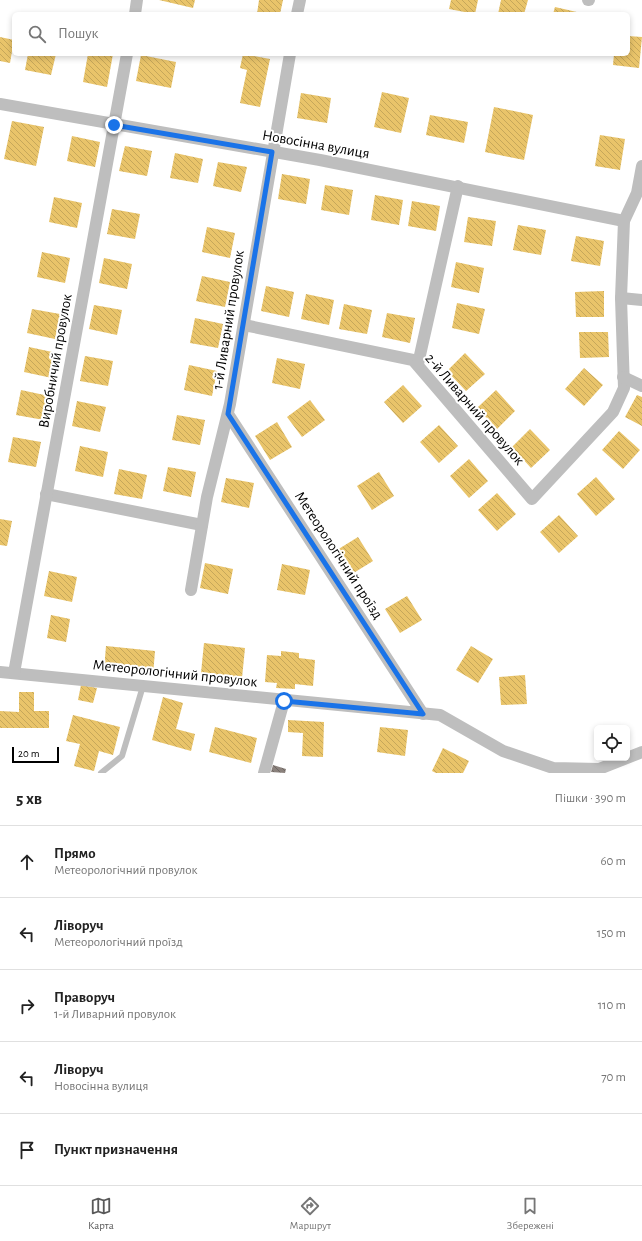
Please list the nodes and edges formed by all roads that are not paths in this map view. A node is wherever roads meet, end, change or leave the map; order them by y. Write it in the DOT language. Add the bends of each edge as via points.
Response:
graph roads {
  1 [pos="137,0"];
  2 [pos="300,0"];
  3 [pos="135,12"];
  4 [pos="297,12"];
  5 [pos="127,56"];
  6 [pos="290,56"];
  7 [pos="0,104"];
  8 [pos="114,125"];
  9 [pos="272,152"];
  10 [pos="642,166"];
  11 [pos="458,186"];
  12 [pos="624,221"];
  13 [pos="620,298"];
  14 [pos="642,300"];
  15 [pos="244,325"];
  16 [pos="418,364"];
  17 [pos="623,377"];
  18 [pos="642,386"];
  19 [pos="228,414"];
  20 [pos="46,494"];
  21 [pos="202,525"];
  22 [pos="191,590"];
  23 [pos="0,672"];
  24 [pos="14,673"];
  25 [pos="143,686"];
  26 [pos="284,701"];
  27 [pos="423,714"];
  28 [pos="642,752"];
  29 [pos="101,773"];
  30 [pos="264,773"];
  1 -- 3 [label="street"];
  2 -- 4 [label="street"];
  5 -- 8 [label="street, Виробничий провулок"];
  6 -- 9 [label="street, 1-й Ливарний провулок"];
  7 -- 8 [label="street, Новосінна вулиця"];
  8 -- 9 [label="street, Новосінна вулиця"];
  8 -- 20 [label="street, Виробничий провулок"];
  9 -- 11 [label="street, Новосінна вулиця"];
  9 -- 15 [label="street, 1-й Ливарний провулок"];
  10 -- 12 [label="street" via="637,193"];
  11 -- 12 [label="street, Новосінна вулиця"];
  11 -- 16 [label="street"];
  12 -- 13 [label="street"];
  13 -- 14 [label="street"];
  13 -- 17 [label="street"];
  15 -- 16 [label="street, 2-й Ливарний провулок" via="413,360"];
  15 -- 19 [label="street, 1-й Ливарний провулок"];
  16 -- 17 [label="street, 2-й Ливарний провулок" via="532,499 613,412 624,388"];
  17 -- 18 [label="street"];
  19 -- 21 [label="street, 1-й Ливарний провулок"];
  19 -- 27 [label="street, Метеорологічний проїзд"];
  20 -- 21 [label="street"];
  20 -- 24 [label="street, Виробничий провулок"];
  21 -- 22 [label="street, 1-й Ливарний провулок"];
  23 -- 24 [label="street, Метеорологічний провулок"];
  24 -- 25 [label="street, Метеорологічний провулок"];
  25 -- 26 [label="street, Метеорологічний провулок"];
  25 -- 29 [label="lane" via="122,756"];
  26 -- 27 [label="street, Метеорологічний провулок"];
  26 -- 30 [label="street"];
  27 -- 28 [label="street, Метеорологічний провулок" via="440,716 503,751 553,768 599,769"];
}
